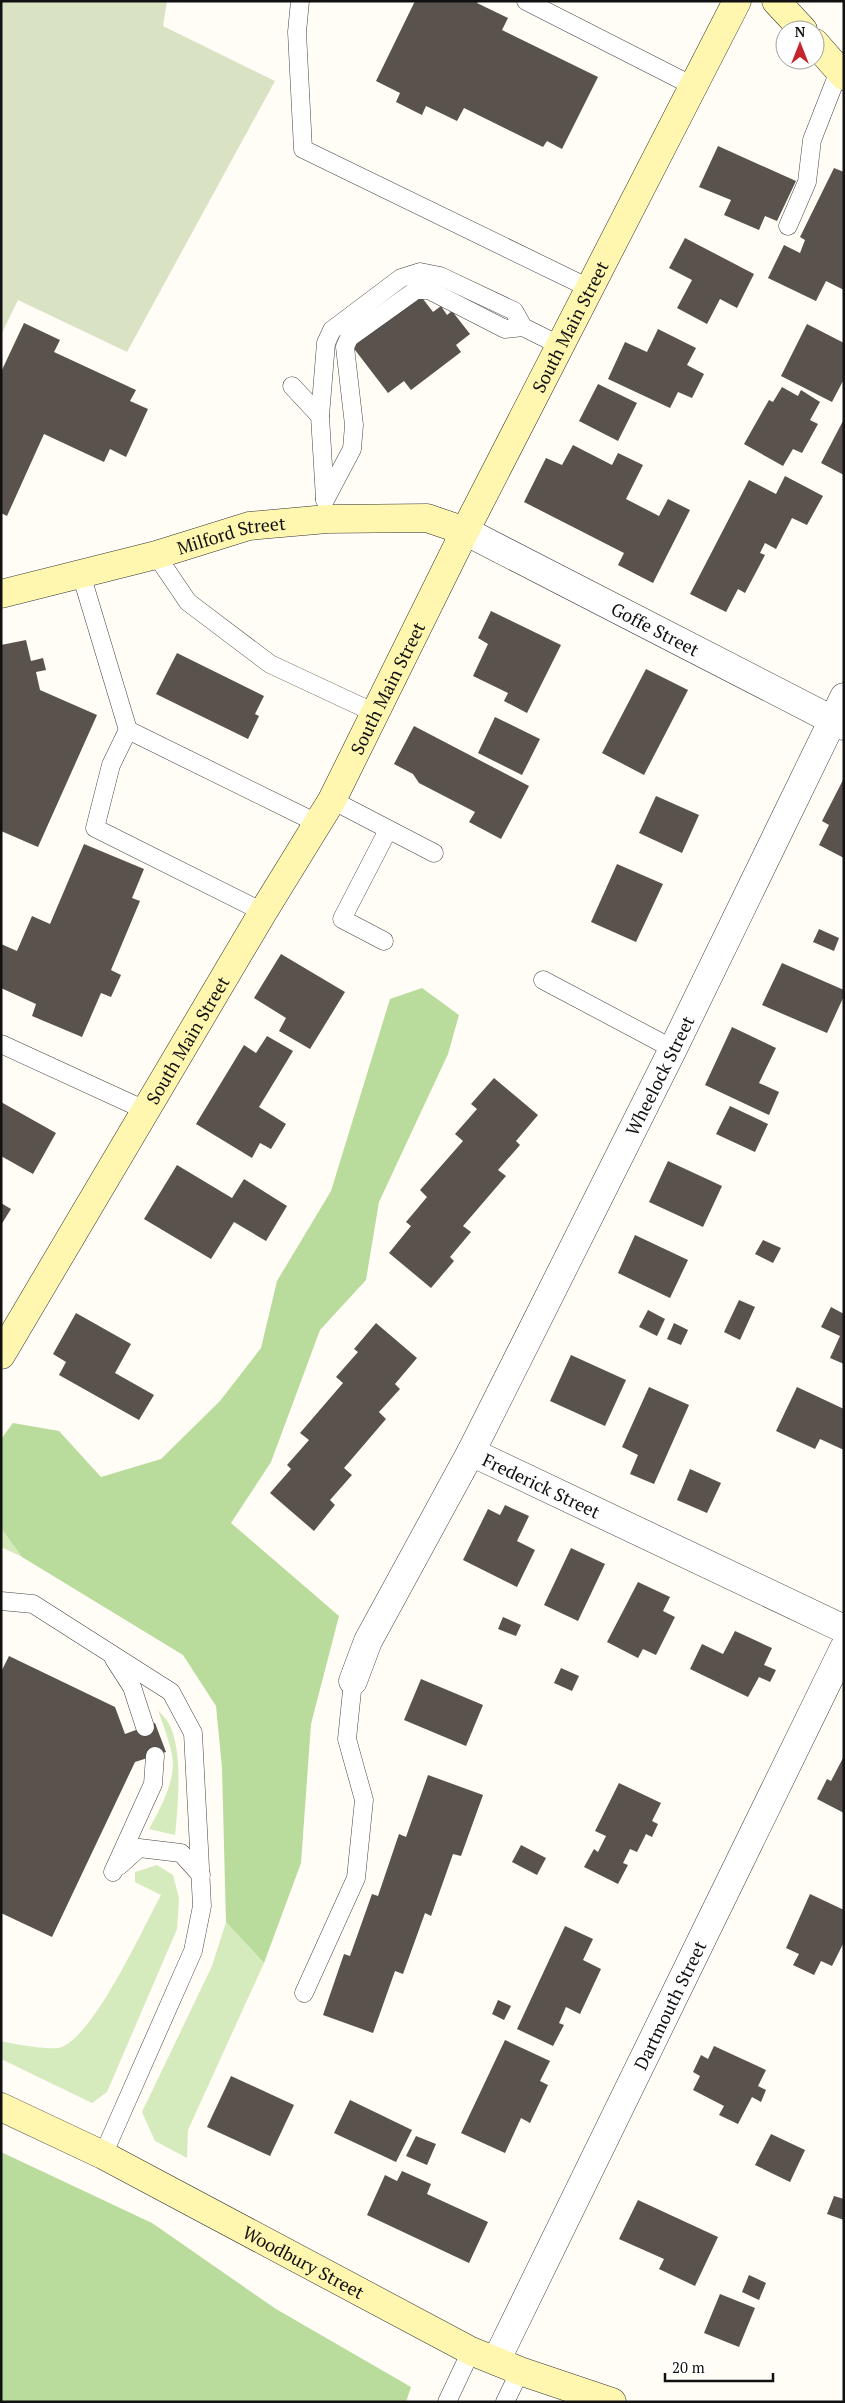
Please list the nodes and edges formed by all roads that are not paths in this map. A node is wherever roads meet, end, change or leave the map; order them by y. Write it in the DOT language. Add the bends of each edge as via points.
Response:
graph roads {
  1 [pos="300,1"];
  2 [pos="526,1"];
  3 [pos="738,1"];
  4 [pos="776,1"];
  5 [pos="794,20"];
  6 [pos="825,55"];
  7 [pos="842,73"];
  8 [pos="695,87"];
  9 [pos="788,226"];
  10 [pos="591,289"];
  11 [pos="523,327"];
  12 [pos="561,346"];
  13 [pos="292,386"];
  14 [pos="320,416"];
  15 [pos="326,510"];
  16 [pos="465,531"];
  17 [pos="156,555"];
  18 [pos="81,574"];
  19 [pos="1,594"];
  20 [pos="376,713"];
  21 [pos="840,715"];
  22 [pos="128,730"];
  23 [pos="332,800"];
  24 [pos="319,824"];
  25 [pos="388,830"];
  26 [pos="434,853"];
  27 [pos="263,912"];
  28 [pos="384,941"];
  29 [pos="543,980"];
  30 [pos="1,1044"];
  31 [pos="673,1049"];
  32 [pos="147,1111"];
  33 [pos="1,1355"];
  34 [pos="471,1452"];
  35 [pos="1,1602"];
  36 [pos="844,1629"];
  37 [pos="844,1648"];
  38 [pos="111,1654"];
  39 [pos="353,1681"];
  40 [pos="145,1727"];
  41 [pos="155,1756"];
  42 [pos="200,1875"];
  43 [pos="304,1993"];
  44 [pos="1,2107"];
  45 [pos="103,2155"];
  46 [pos="471,2351"];
  47 [pos="508,2366"];
  48 [pos="447,2402"];
  49 [pos="505,2402"];
  50 [pos="612,2402"];
  1 -- 10 [label="lane" via="297,32 303,149"];
  2 -- 8 [label="lane"];
  3 -- 8 [label="main road, South Main Street"];
  4 -- 5 [label="main road"];
  6 -- 7 [label="main road"];
  7 -- 9 [label="lane" via="812,140 807,182"];
  8 -- 10 [label="main road, South Main Street"];
  10 -- 12 [label="main road, South Main Street"];
  11 -- 12 [label="lane"];
  11 -- 14 [label="lane" via="514,311 440,276 420,272 401,278 332,330 326,344"];
  11 -- 15 [label="lane" via="506,329 429,290 416,290 349,338 345,347 354,426 352,449"];
  12 -- 16 [label="main road, South Main Street"];
  13 -- 14 [label="lane"];
  14 -- 15 [label="lane"];
  15 -- 16 [label="main road, Milford Street" via="426,518"];
  15 -- 17 [label="main road, Milford Street" via="249,526"];
  16 -- 20 [label="main road, South Main Street"];
  16 -- 21 [label="street, Goffe Street"];
  17 -- 18 [label="main road, Milford Street"];
  17 -- 20 [label="lane" via="188,602 270,664"];
  18 -- 19 [label="main road, Milford Street"];
  18 -- 22 [label="lane"];
  20 -- 23 [label="main road, South Main Street"];
  21 -- 31 [label="street, Wheelock Street"];
  22 -- 24 [label="lane"];
  22 -- 27 [label="lane" via="111,765 95,828"];
  23 -- 24 [label="main road, South Main Street"];
  23 -- 25 [label="lane"];
  24 -- 27 [label="main road, South Main Street"];
  25 -- 26 [label="lane"];
  25 -- 28 [label="lane" via="342,919"];
  27 -- 32 [label="main road, South Main Street"];
  29 -- 31 [label="lane"];
  30 -- 32 [label="lane"];
  31 -- 34 [label="street, Wheelock Street"];
  32 -- 33 [label="main road, South Main Street"];
  34 -- 36 [label="street, Frederick Street"];
  34 -- 39 [label="street, Frederick Street" via="368,1641"];
  35 -- 38 [label="lane" via="32,1604"];
  37 -- 47 [label="street, Dartmouth Street"];
  38 -- 40 [label="lane" via="132,1687"];
  38 -- 42 [label="lane" via="171,1692 193,1733"];
  39 -- 43 [label="lane" via="347,1739 364,1800 356,1878"];
  41 -- 42 [label="lane" via="152,1784 113,1872 139,1848 181,1853"];
  42 -- 45 [label="lane" via="202,1906 193,1951"];
  44 -- 45 [label="main road, Woodbury Street"];
  45 -- 46 [label="main road, Woodbury Street"];
  46 -- 47 [label="main road, Woodbury Street"];
  46 -- 48 [label="lane"];
  47 -- 49 [label="lane"];
  47 -- 50 [label="main road, Woodbury Street"];
}
